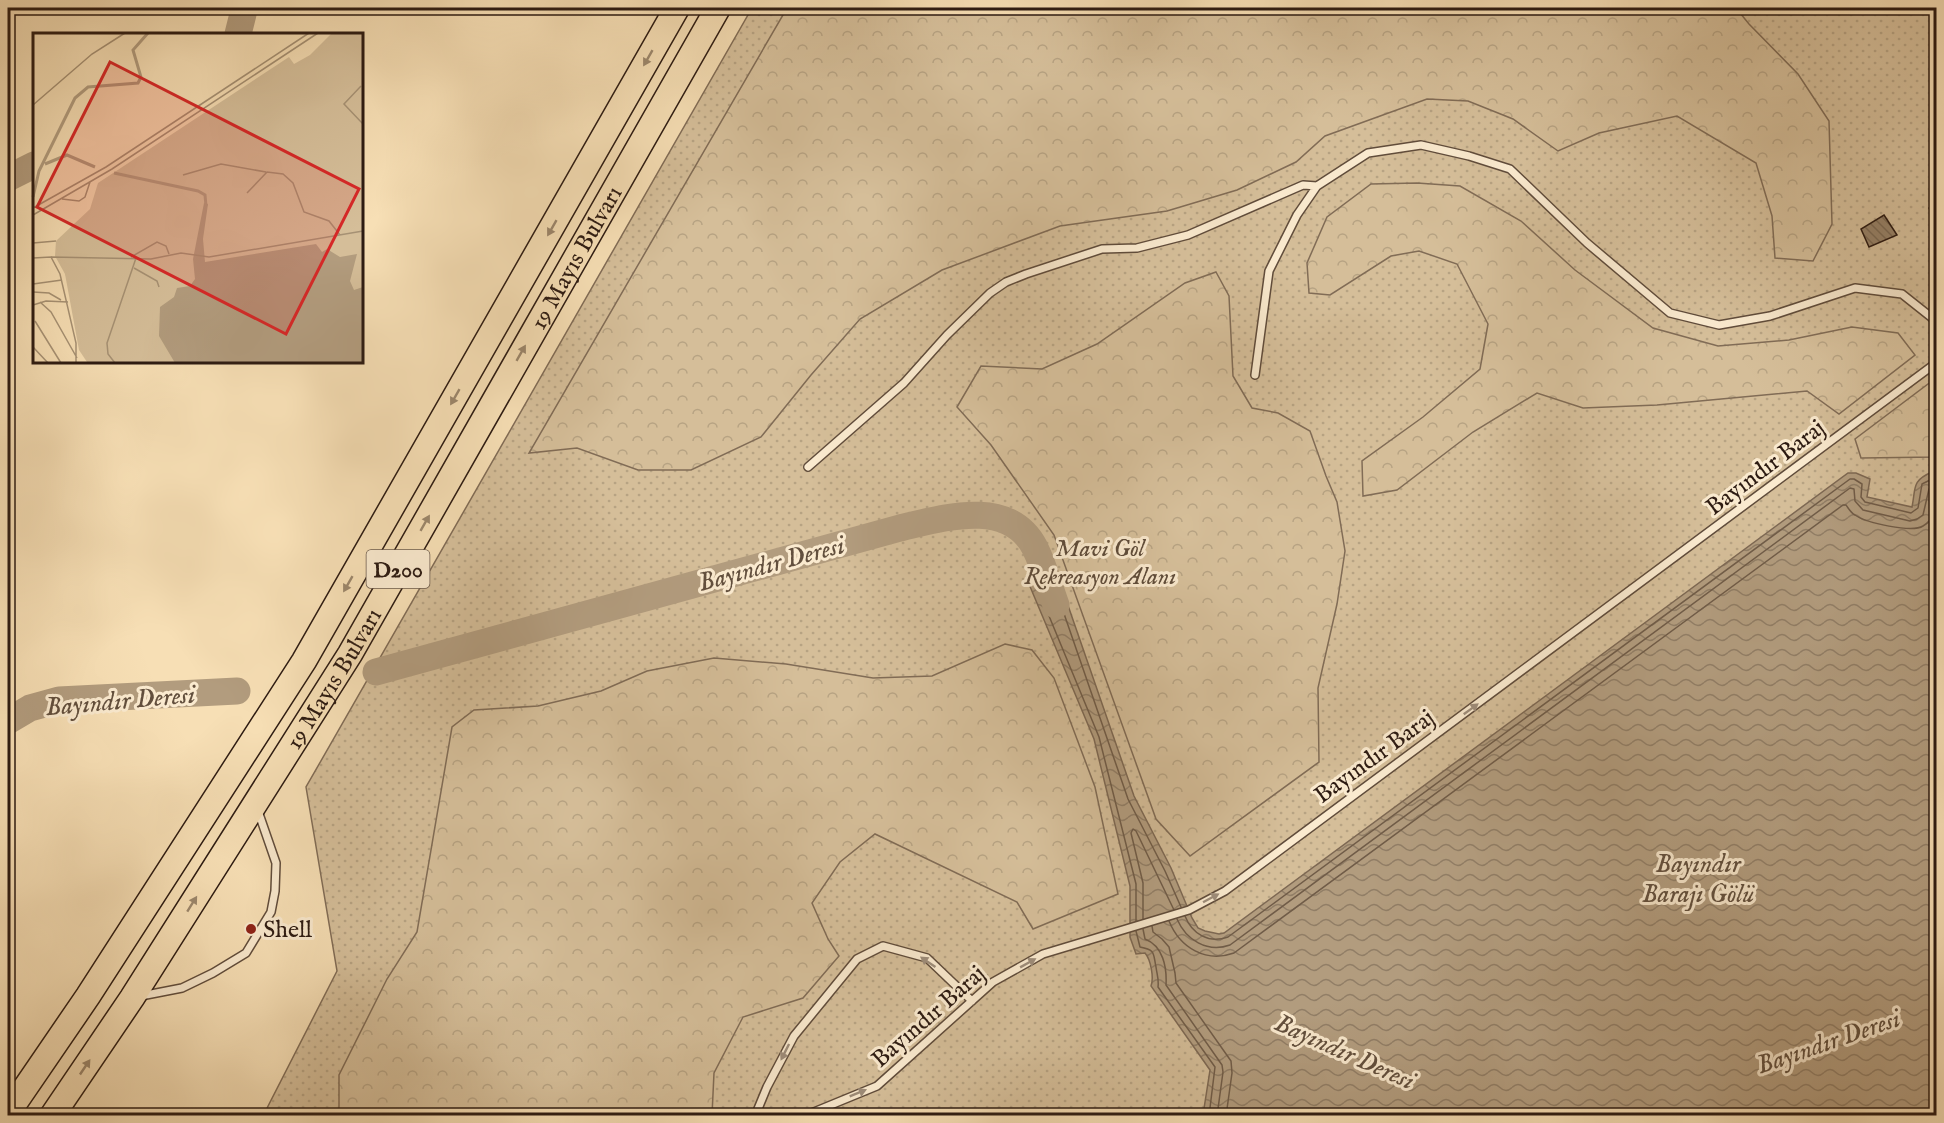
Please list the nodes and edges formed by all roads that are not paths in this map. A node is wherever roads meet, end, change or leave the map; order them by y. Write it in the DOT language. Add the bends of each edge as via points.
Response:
graph roads {
  1 [pos="677,8"];
  2 [pos="718,8"];
  3 [pos="1317,186"];
  4 [pos="1936,321"];
  5 [pos="1936,363"];
  6 [pos="1255,375"];
  7 [pos="808,467"];
  8 [pos="256,803"];
  9 [pos="132,998"];
  10 [pos="972,1001"];
  11 [pos="8,1113"];
  12 [pos="52,1116"];
  13 [pos="755,1116"];
  14 [pos="804,1116"];
  1 -- 11 [label="highway, 19 Mayıs Bulvarı / D200, one-way" via="304,661"];
  8 -- 2 [label="highway, 19 Mayıs Bulvarı / D200, one-way" via="350,654"];
  3 -- 4 [label="lane" via="1368,153 1421,145 1510,169 1587,243 1670,313 1719,325 1770,316 1855,288 1902,294"];
  3 -- 6 [label="lane" via="1297,215 1269,271"];
  3 -- 7 [label="lane" via="1303,185 1188,235 1137,248 1102,249 1006,282 946,335 904,383"];
  10 -- 5 [label="lane, Bayındır Baraj, one-way" via="993,982 1043,954 1189,910 1225,891"];
  9 -- 8 [label="highway, 19 Mayıs Bulvarı / D200, one-way"];
  8 -- 9 [label="lane" via="276,863 275,891 271,912 246,953 182,988"];
  12 -- 9 [label="highway, 19 Mayıs Bulvarı / D200, one-way"];
  10 -- 13 [label="lane, one-way" via="927,958 883,946 857,959 794,1036"];
  14 -- 10 [label="lane, Bayındır Baraj, one-way" via="877,1086"];
}
